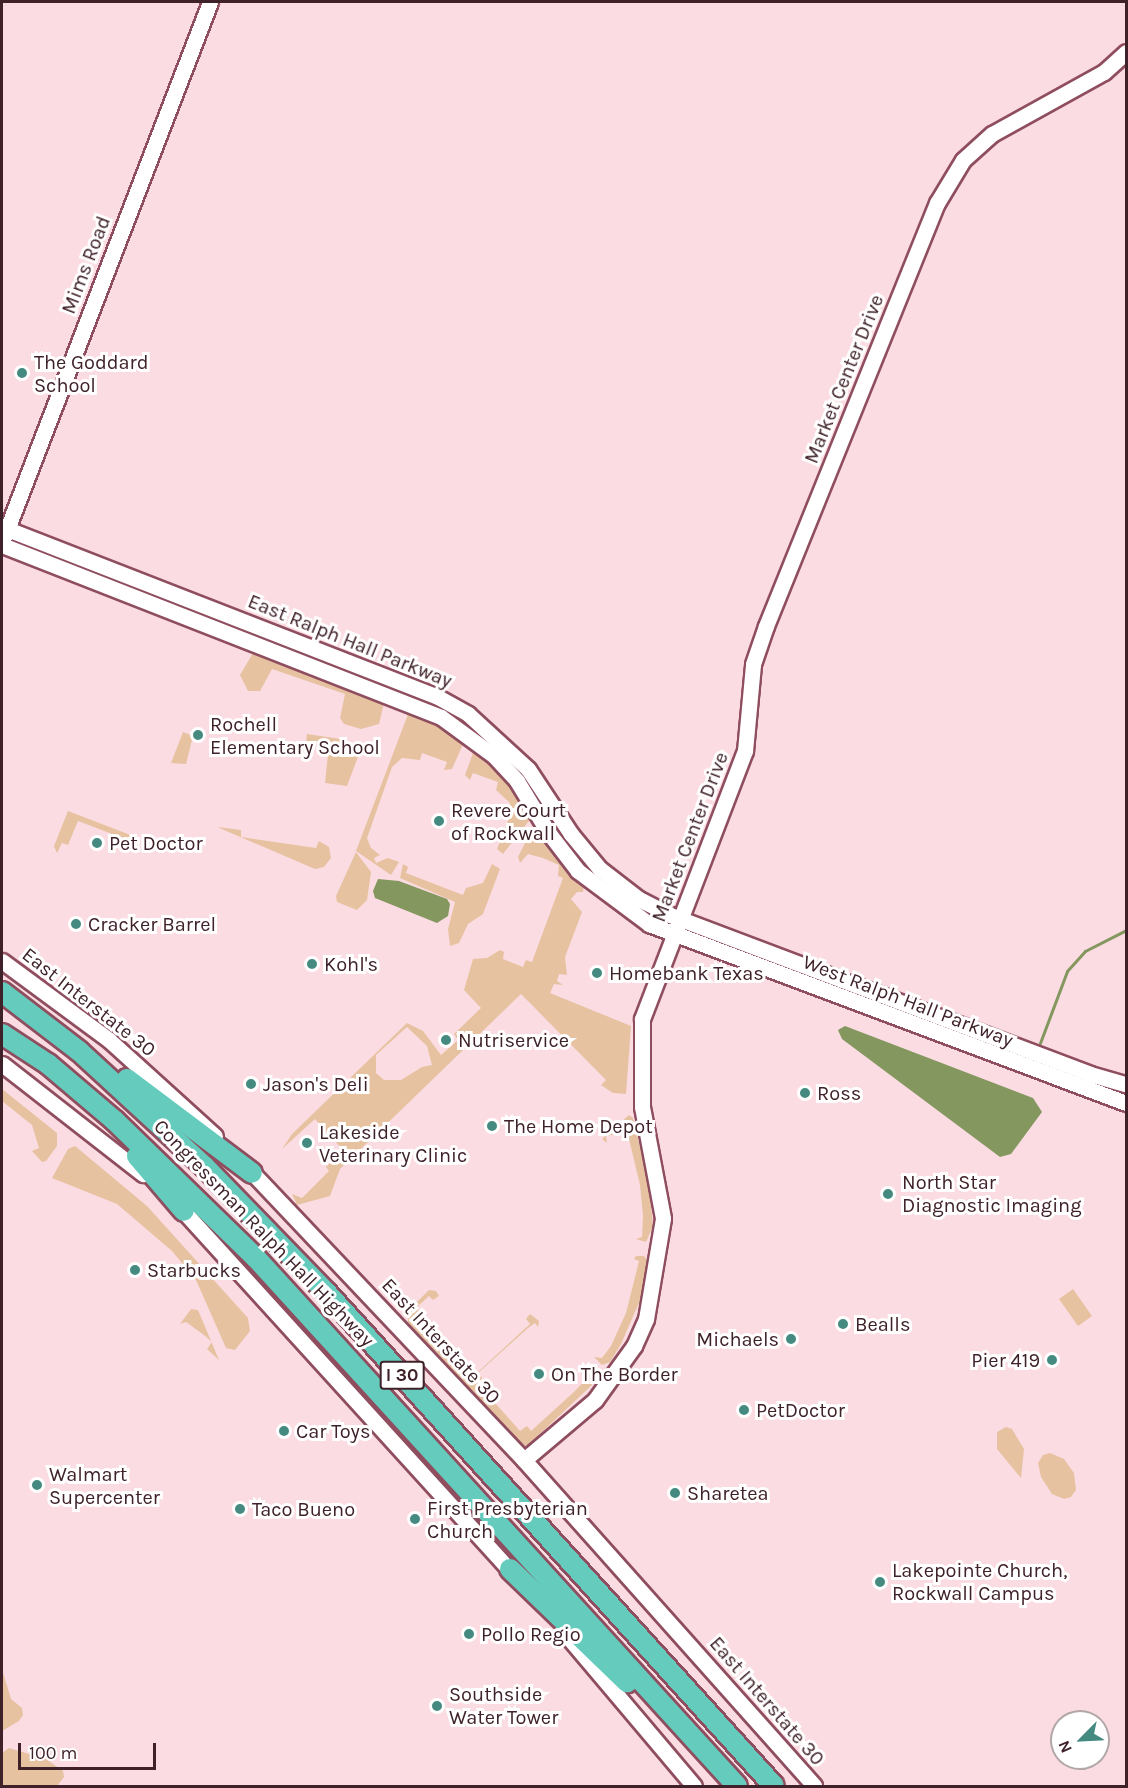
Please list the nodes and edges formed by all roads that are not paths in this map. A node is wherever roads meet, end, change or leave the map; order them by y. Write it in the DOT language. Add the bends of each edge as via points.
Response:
graph roads {
  1 [pos="210,2"];
  2 [pos="1126,52"];
  3 [pos="3,536"];
  4 [pos="681,919"];
  5 [pos="676,936"];
  6 [pos="2,961"];
  7 [pos="2,991"];
  8 [pos="2,1034"];
  9 [pos="2,1044"];
  10 [pos="2,1064"];
  11 [pos="1126,1084"];
  12 [pos="1126,1103"];
  13 [pos="252,1173"];
  14 [pos="184,1210"];
  15 [pos="524,1460"];
  16 [pos="510,1569"];
  17 [pos="711,1757"];
  18 [pos="694,1786"];
  19 [pos="738,1786"];
  20 [pos="774,1786"];
  21 [pos="814,1786"];
  1 -- 3 [label="main road, Mims Road"];
  2 -- 4 [label="main road, Market Center Drive" via="1104,72 992,134 963,160 937,203 766,626 753,664 745,752"];
  3 -- 4 [label="main road, East Ralph Hall Parkway" via="436,696 468,714 528,769 571,834 600,869 639,899"];
  3 -- 5 [label="main road, East Ralph Hall Parkway" via="441,717 494,756 517,781 578,871 627,911"];
  4 -- 5 [label="main road, Market Center Drive"];
  4 -- 11 [label="main road, West Ralph Hall Parkway" via="1090,1074"];
  5 -- 12 [label="main road, West Ralph Hall Parkway"];
  5 -- 15 [label="main road, Market Center Drive" via="642,1018 642,1107 663,1218 646,1319 619,1370 595,1400"];
  6 -- 13 [label="main road, East Interstate 30" via="109,1040"];
  7 -- 13 [label="highway" via="36,1011"];
  7 -- 20 [label="highway, Congressman Ralph Hall Highway / I 30" via="79,1051 212,1175 327,1293"];
  8 -- 17 [label="highway, Congressman Ralph Hall Highway / I 30" via="48,1064 114,1120 256,1258"];
  9 -- 14 [label="highway" via="90,1110"];
  10 -- 14 [label="main road" via="115,1150"];
  13 -- 15 [label="main road, East Interstate 30"];
  14 -- 16 [label="main road"];
  15 -- 21 [label="main road, East Interstate 30"];
  16 -- 17 [label="highway"];
  16 -- 18 [label="main road"];
  17 -- 19 [label="highway, Congressman Ralph Hall Highway / I 30"];
}
